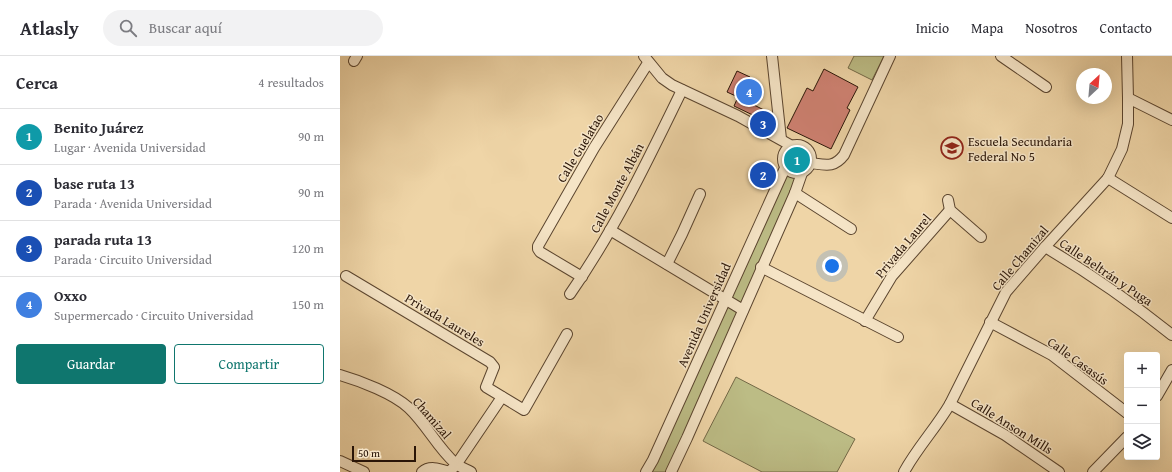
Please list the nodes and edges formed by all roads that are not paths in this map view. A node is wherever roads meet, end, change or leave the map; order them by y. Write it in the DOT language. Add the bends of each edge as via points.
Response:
graph roads {
  1 [pos="772,56"];
  2 [pos="890,56"];
  3 [pos="1001,56"];
  4 [pos="1126,56"];
  5 [pos="646,59"];
  6 [pos="1046,87"];
  7 [pos="682,90"];
  8 [pos="1128,98"];
  9 [pos="1172,120"];
  10 [pos="781,139"];
  11 [pos="792,146"];
  12 [pos="811,163"];
  13 [pos="785,168"];
  14 [pos="802,173"];
  15 [pos="1108,178"];
  16 [pos="795,193"];
  17 [pos="700,194"];
  18 [pos="948,200"];
  19 [pos="950,210"];
  20 [pos="1172,218"];
  21 [pos="610,230"];
  22 [pos="851,230"];
  23 [pos="981,237"];
  24 [pos="1045,247"];
  25 [pos="667,264"];
  26 [pos="762,267"];
  27 [pos="346,276"];
  28 [pos="582,277"];
  29 [pos="570,294"];
  30 [pos="725,299"];
  31 [pos="743,310"];
  32 [pos="865,321"];
  33 [pos="990,322"];
  34 [pos="567,334"];
  35 [pos="1172,335"];
  36 [pos="898,337"];
  37 [pos="1172,370"];
  38 [pos="340,375"];
  39 [pos="1160,391"];
  40 [pos="502,397"];
  41 [pos="950,404"];
  42 [pos="1124,411"];
  43 [pos="1124,440"];
  44 [pos="340,461"];
  45 [pos="451,469"];
  46 [pos="364,472"];
  47 [pos="422,472"];
  48 [pos="471,472"];
  49 [pos="646,472"];
  50 [pos="671,472"];
  51 [pos="904,472"];
  52 [pos="1059,472"];
  53 [pos="1093,472"];
  1 -- 10 [label="street"];
  2 -- 12 [label="street" via="839,162 830,165"];
  3 -- 6 [label="street"];
  4 -- 8 [label="street, Calle Chamizal"];
  5 -- 7 [label="street" via="662,78"];
  5 -- 28 [label="street, Calle Guelatao" via="538,246 540,252"];
  7 -- 10 [label="street"];
  7 -- 21 [label="street, Calle Monte Albán"];
  8 -- 9 [label="street"];
  8 -- 15 [label="street, Calle Chamizal" via="1128,124 1122,149"];
  10 -- 11 [label="street"];
  11 -- 12 [label="street" via="805,147 811,154"];
  11 -- 13 [label="street" via="786,149 783,155"];
  12 -- 14 [label="street"];
  13 -- 14 [label="street" via="793,173"];
  13 -- 30 [label="street, Avenida Universidad"];
  14 -- 16 [label="street"];
  15 -- 20 [label="street"];
  15 -- 24 [label="street, Calle Chamizal"];
  16 -- 22 [label="street"];
  16 -- 26 [label="street"];
  17 -- 25 [label="street"];
  18 -- 19 [label="street"];
  19 -- 23 [label="street"];
  19 -- 32 [label="street, Privada Laurel" via="892,276"];
  21 -- 25 [label="street"];
  21 -- 28 [label="street, Calle Monte Albán"];
  24 -- 33 [label="street, Calle Chamizal" via="1006,292"];
  24 -- 35 [label="street, Calle Beltrán y Puga" via="1106,285"];
  25 -- 30 [label="street"];
  26 -- 31 [label="street"];
  26 -- 32 [label="street"];
  27 -- 40 [label="street, Privada Laureles" via="490,362 494,367 486,387"];
  28 -- 29 [label="street, Calle Monte Albán"];
  30 -- 31 [label="street"];
  30 -- 49 [label="street, Avenida Universidad"];
  31 -- 50 [label="street"];
  32 -- 36 [label="street"];
  33 -- 41 [label="street, Calle Chamizal"];
  33 -- 42 [label="street, Calle Casasús" via="1052,355"];
  34 -- 40 [label="street" via="524,410"];
  37 -- 39 [label="street"];
  38 -- 45 [label="street, Chamizal" via="357,380 409,408 420,420"];
  40 -- 45 [label="street"];
  41 -- 51 [label="street, Calle Chamizal"];
  41 -- 52 [label="street, Calle Anson Mills" via="1005,435"];
  43 -- 53 [label="street"];
  44 -- 46 [label="street"];
  45 -- 47 [label="street" via="434,467"];
  45 -- 48 [label="street"];
}
